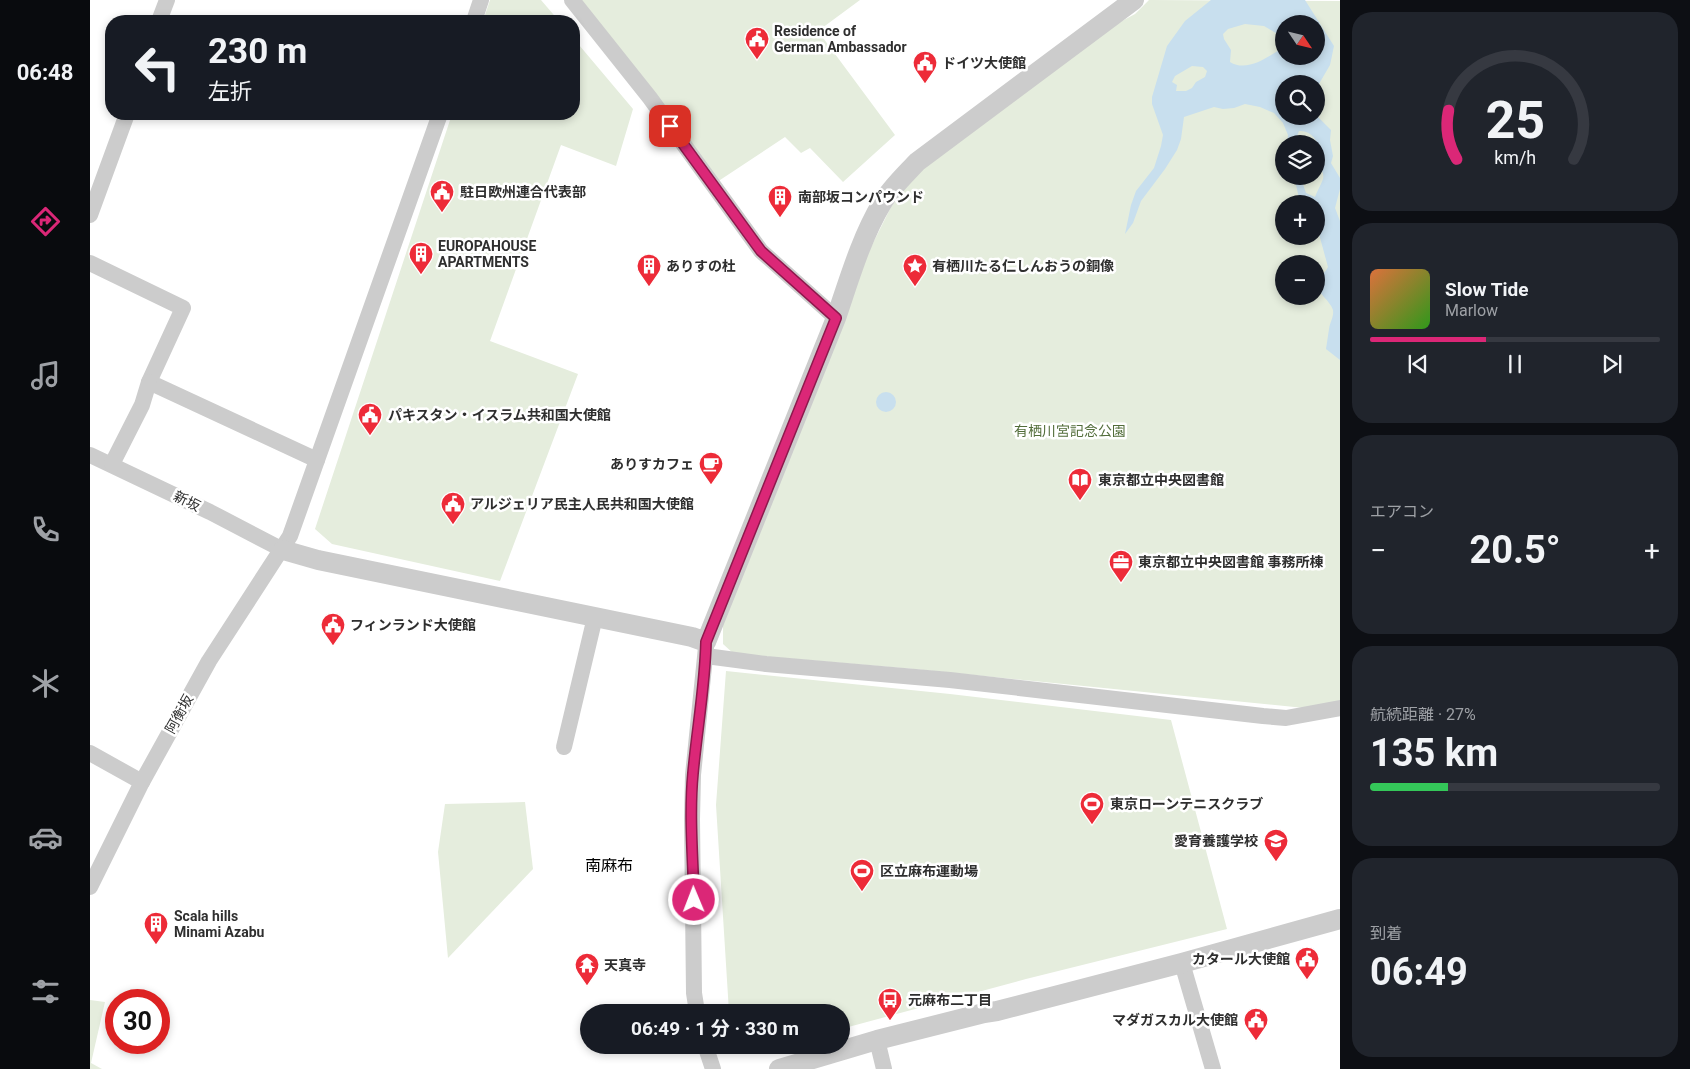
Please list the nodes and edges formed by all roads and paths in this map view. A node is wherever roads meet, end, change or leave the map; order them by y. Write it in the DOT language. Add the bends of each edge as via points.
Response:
graph roads {
  1 [pos="167,0"];
  2 [pos="481,0"];
  3 [pos="572,0"];
  4 [pos="1134,0"];
  5 [pos="161,15"];
  6 [pos="476,15"];
  7 [pos="125,120"];
  8 [pos="438,120"];
  9 [pos="90,215"];
  10 [pos="90,263"];
  11 [pos="836,318"];
  12 [pos="149,382"];
  13 [pos="90,455"];
  14 [pos="317,460"];
  15 [pos="112,464"];
  16 [pos="283,550"];
  17 [pos="595,617"];
  18 [pos="706,649"];
  19 [pos="1340,708"];
  20 [pos="564,747"];
  21 [pos="90,753"];
  22 [pos="142,782"];
  23 [pos="90,886"];
  24 [pos="1340,919"];
  25 [pos="1182,963"];
  26 [pos="696,1004"];
  27 [pos="877,1040"];
  28 [pos="708,1054"];
  29 [pos="713,1069"];
  30 [pos="779,1069"];
  31 [pos="884,1069"];
  32 [pos="1213,1069"];
  1 -- 5 [label="street"];
  2 -- 6 [label="street"];
  3 -- 11 [label="street" via="655,105 761,251"];
  4 -- 11 [label="street" via="917,162 900,179 874,216"];
  7 -- 9 [label="street"];
  8 -- 14 [label="street, 阿衡坂"];
  10 -- 12 [label="street" via="184,308"];
  11 -- 18 [label="street"];
  12 -- 14 [label="street"];
  12 -- 15 [label="street" via="142,405"];
  13 -- 15 [label="street, 新坂"];
  14 -- 16 [label="street, 阿衡坂"];
  15 -- 16 [label="street, 新坂"];
  16 -- 17 [label="street" via="302,557"];
  16 -- 22 [label="street, 阿衡坂" via="209,661"];
  17 -- 18 [label="street" via="692,637"];
  17 -- 20 [label="street"];
  18 -- 19 [label="street" via="766,664 950,680 1264,716 1286,718"];
  18 -- 26 [label="street" via="693,774"];
  21 -- 22 [label="street"];
  22 -- 23 [label="street, 阿衡坂"];
  24 -- 25 [label="street"];
  25 -- 27 [label="street"];
  25 -- 32 [label="street"];
  27 -- 30 [label="street"];
  27 -- 31 [label="street"];
  28 -- 29 [label="street"];
}
